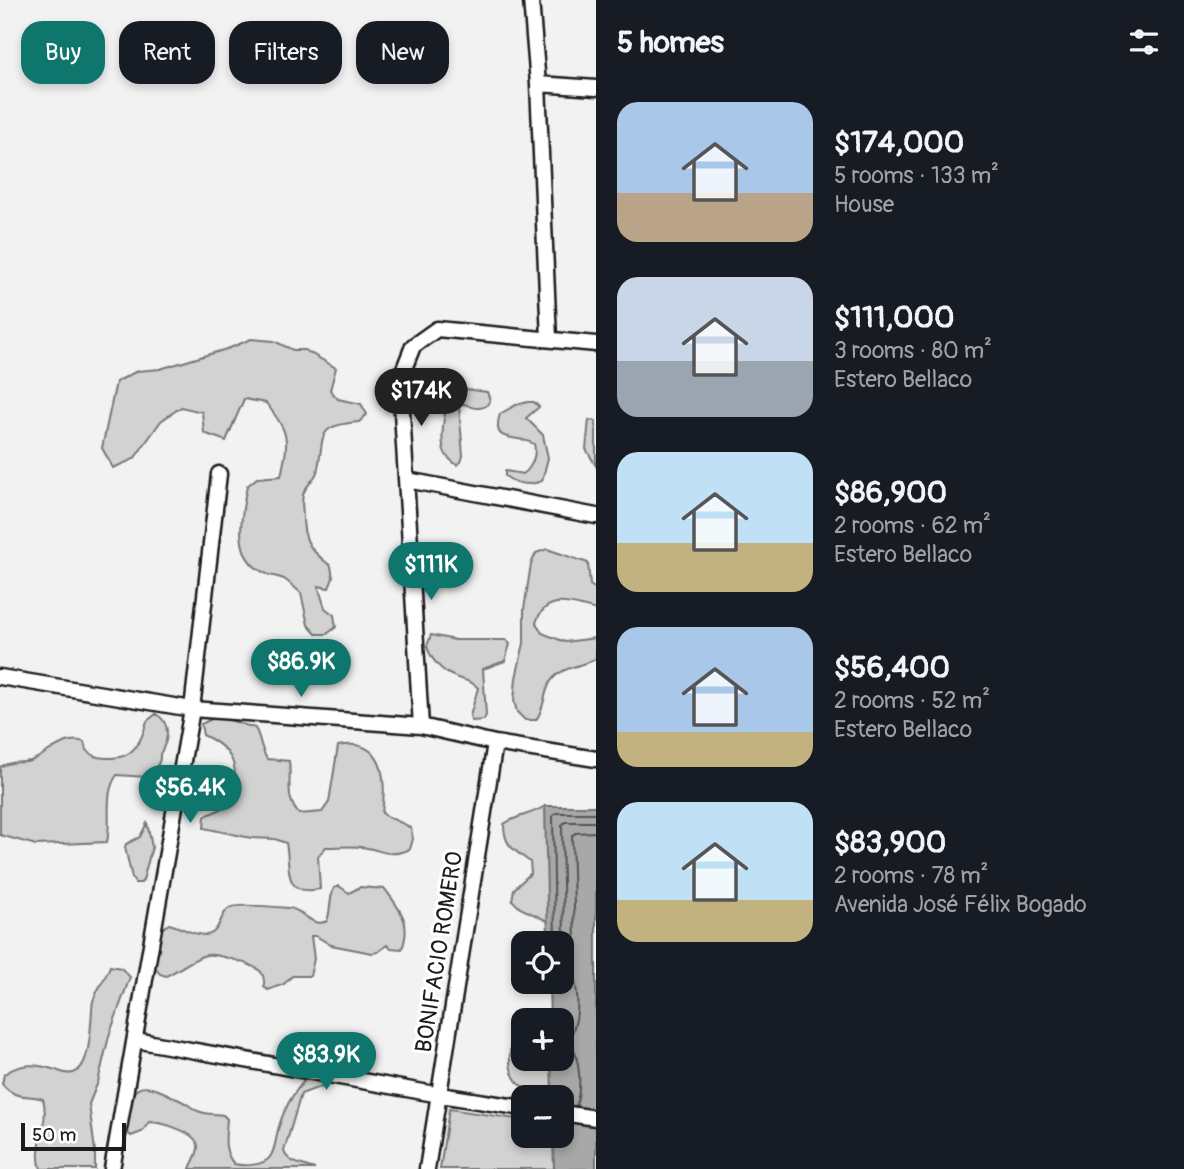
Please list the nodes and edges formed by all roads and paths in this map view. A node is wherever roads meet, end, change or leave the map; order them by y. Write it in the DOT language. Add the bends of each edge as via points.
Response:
graph roads {
  1 [pos="531,0"];
  2 [pos="538,85"];
  3 [pos="596,88"];
  4 [pos="549,339"];
  5 [pos="596,344"];
  6 [pos="219,474"];
  7 [pos="407,480"];
  8 [pos="596,516"];
  9 [pos="0,677"];
  10 [pos="192,709"];
  11 [pos="421,726"];
  12 [pos="495,743"];
  13 [pos="596,759"];
  14 [pos="135,1040"];
  15 [pos="440,1095"];
  16 [pos="511,1106"];
  17 [pos="574,1115"];
  18 [pos="596,1118"];
  19 [pos="112,1169"];
  20 [pos="427,1169"];
  1 -- 2 [label="street"];
  2 -- 3 [label="street"];
  2 -- 4 [label="street"];
  4 -- 5 [label="street"];
  4 -- 7 [label="street" via="437,329 413,346 400,379"];
  6 -- 10 [label="street"];
  7 -- 8 [label="street"];
  7 -- 11 [label="street"];
  9 -- 10 [label="street"];
  10 -- 11 [label="street"];
  10 -- 14 [label="street"];
  11 -- 12 [label="street"];
  12 -- 13 [label="street"];
  12 -- 15 [label="street, BONIFACIO ROMERO"];
  14 -- 15 [label="street"];
  14 -- 19 [label="street"];
  15 -- 16 [label="street"];
  15 -- 20 [label="street, BONIFACIO ROMERO"];
  17 -- 18 [label="street"];
}
